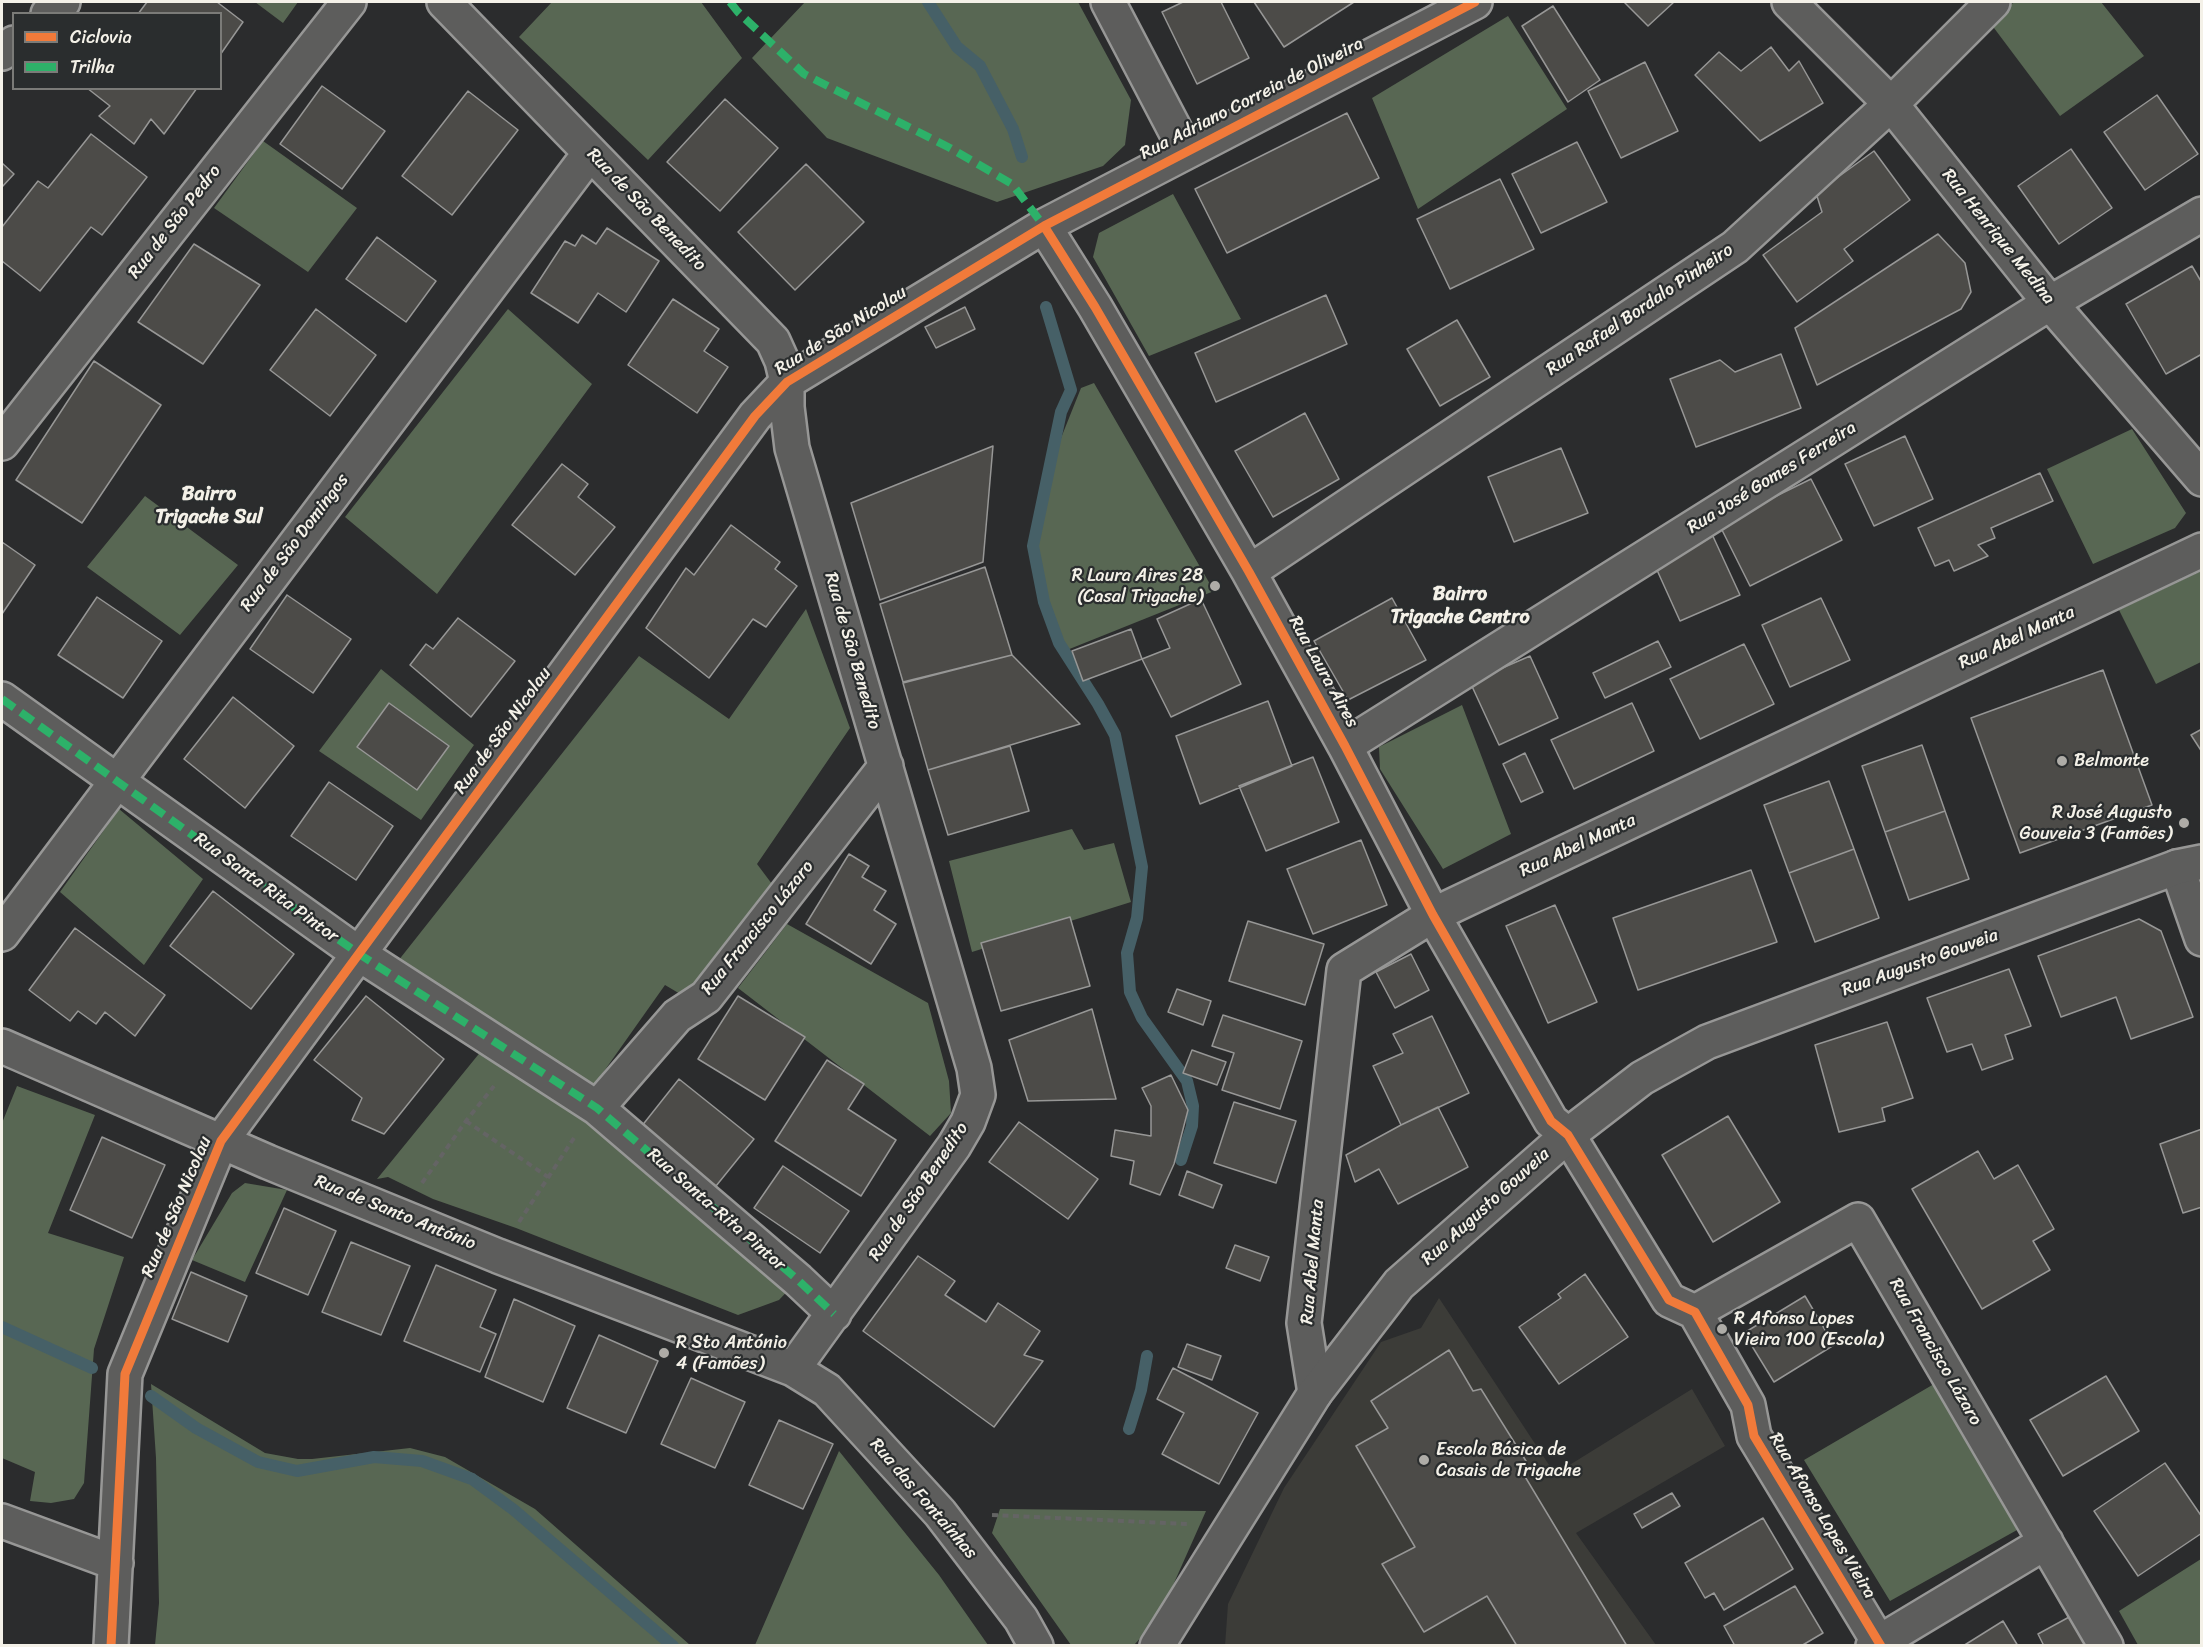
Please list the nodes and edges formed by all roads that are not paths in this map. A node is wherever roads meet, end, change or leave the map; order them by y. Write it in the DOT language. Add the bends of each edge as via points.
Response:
graph roads {
  1 [pos="63,2"];
  2 [pos="349,2"];
  3 [pos="444,2"];
  4 [pos="1108,2"];
  5 [pos="1475,2"];
  6 [pos="1788,2"];
  7 [pos="1993,2"];
  8 [pos="50,12"];
  9 [pos="1891,104"];
  10 [pos="1186,152"];
  11 [pos="590,153"];
  12 [pos="2202,214"];
  13 [pos="1044,226"];
  14 [pos="2050,303"];
  15 [pos="787,382"];
  16 [pos="2,443"];
  17 [pos="2202,479"];
  18 [pos="2202,550"];
  19 [pos="1249,572"];
  20 [pos="2,699"];
  21 [pos="1345,746"];
  22 [pos="886,766"];
  23 [pos="116,780"];
  24 [pos="2189,865"];
  25 [pos="1433,915"];
  26 [pos="2,933"];
  27 [pos="2202,939"];
  28 [pos="359,954"];
  29 [pos="2,1046"];
  30 [pos="597,1108"];
  31 [pos="1568,1135"];
  32 [pos="220,1142"];
  33 [pos="1695,1312"];
  34 [pos="834,1314"];
  35 [pos="793,1369"];
  36 [pos="1315,1393"];
  37 [pos="2,1521"];
  38 [pos="2046,1542"];
  39 [pos="116,1563"];
  40 [pos="1877,1644"];
  41 [pos="111,1646"];
  42 [pos="1036,1646"];
  43 [pos="1157,1646"];
  44 [pos="2106,1646"];
  1 -- 8 [label="street"];
  2 -- 16 [label="street, Rua de São Pedro"];
  3 -- 11 [label="street, Rua de São Benedito"];
  4 -- 10 [label="street"];
  5 -- 10 [label="street, Rua Adriano Correia de Oliveira"];
  6 -- 9 [label="street, Rua Henrique Medina"];
  7 -- 9 [label="street, Rua Rafael Bordalo Pinheiro"];
  9 -- 14 [label="street, Rua Henrique Medina"];
  9 -- 19 [label="street, Rua Rafael Bordalo Pinheiro" via="1735,247"];
  10 -- 13 [label="street, Rua Adriano Correia de Oliveira"];
  11 -- 15 [label="street, Rua de São Benedito" via="772,341"];
  11 -- 23 [label="street, Rua de São Domingos"];
  12 -- 14 [label="street, Rua José Gomes Ferreira"];
  13 -- 15 [label="street, Rua de São Nicolau"];
  13 -- 19 [label="street, Rua Laura Aires"];
  14 -- 17 [label="street, Rua Henrique Medina"];
  14 -- 21 [label="street, Rua José Gomes Ferreira"];
  15 -- 22 [label="street, Rua de São Benedito" via="792,448"];
  15 -- 28 [label="street, Rua de São Nicolau" via="755,416"];
  18 -- 25 [label="street, Rua Abel Manta"];
  19 -- 21 [label="street, Rua Laura Aires"];
  20 -- 23 [label="street, Rua Santa Rita Pintor"];
  21 -- 25 [label="street, Rua Laura Aires"];
  22 -- 30 [label="street, Rua Francisco Lázaro" via="706,997 677,1016"];
  22 -- 34 [label="street, Rua de São Benedito" via="974,1068 978,1095 954,1146"];
  23 -- 26 [label="street, Rua de São Domingos"];
  23 -- 28 [label="street, Rua Santa Rita Pintor"];
  24 -- 27 [label="street"];
  24 -- 31 [label="street, Rua Augusto Gouveia" via="1707,1042 1641,1078"];
  25 -- 31 [label="street, Rua Laura Aires" via="1551,1121"];
  25 -- 36 [label="street, Rua Abel Manta" via="1344,970 1305,1323"];
  28 -- 30 [label="street, Rua Santa Rita Pintor"];
  28 -- 32 [label="street, Rua de São Nicolau"];
  29 -- 32 [label="street, Rua de Santo António"];
  30 -- 34 [label="street, Rua Santa-Rita Pintor"];
  31 -- 33 [label="street" via="1669,1300"];
  31 -- 36 [label="street, Rua Augusto Gouveia" via="1399,1284"];
  32 -- 35 [label="street, Rua de Santo António" via="498,1256"];
  32 -- 39 [label="street, Rua de São Nicolau" via="125,1374"];
  33 -- 38 [label="street, Rua Francisco Lázaro" via="1858,1221"];
  33 -- 40 [label="street, Rua Afonso Lopes Vieira" via="1748,1404 1754,1436"];
  34 -- 35 [label="street, Rua de São Benedito"];
  35 -- 42 [label="street, Rua das Fontaínhas" via="827,1390 940,1513"];
  36 -- 43 [label="street, Rua Augusto Gouveia"];
  37 -- 39 [label="street"];
  38 -- 40 [label="street"];
  38 -- 44 [label="street, Rua Francisco Lázaro"];
  39 -- 41 [label="street, Rua de São Nicolau"];
}
